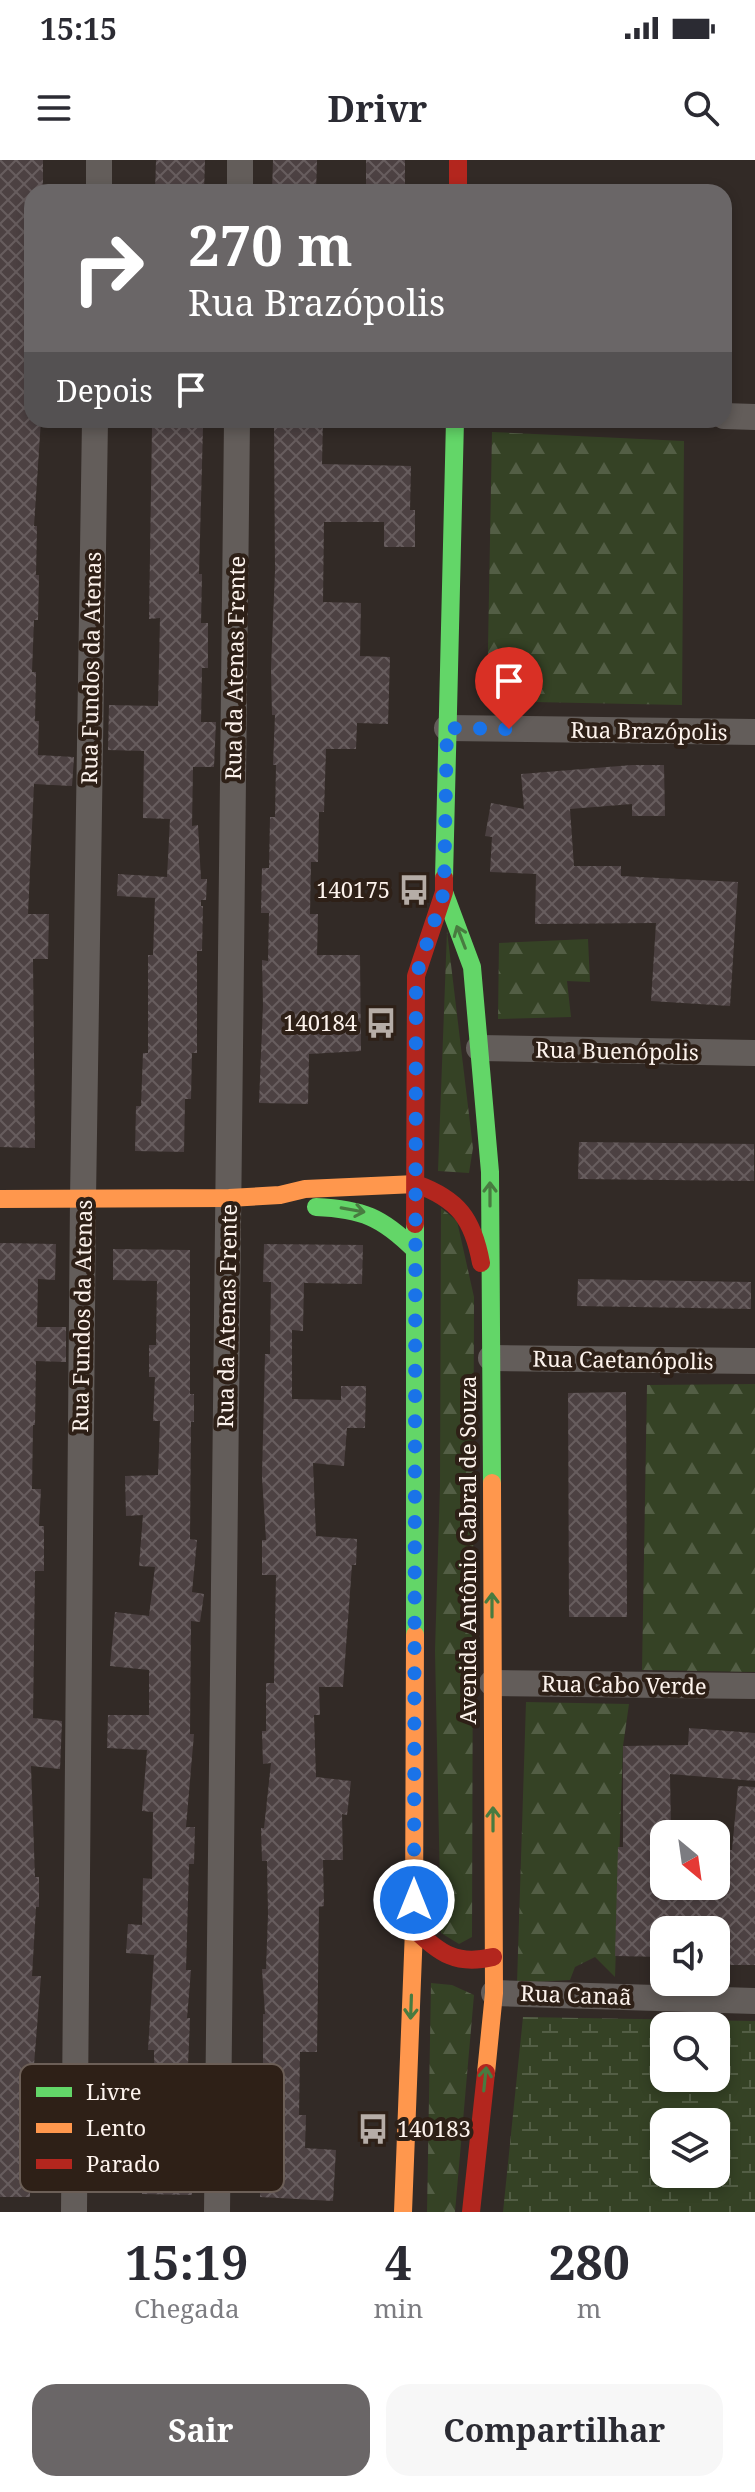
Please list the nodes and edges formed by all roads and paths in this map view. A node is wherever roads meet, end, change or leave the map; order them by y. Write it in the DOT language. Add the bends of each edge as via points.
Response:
graph roads {
  1 [pos="99,160"];
  2 [pos="240,160"];
  3 [pos="458,160"];
  4 [pos="99,184"];
  5 [pos="240,184"];
  6 [pos="458,184"];
  7 [pos="732,416"];
  8 [pos="755,417"];
  9 [pos="95,428"];
  10 [pos="237,428"];
  11 [pos="455,428"];
  12 [pos="447,728"];
  13 [pos="755,732"];
  14 [pos="444,892"];
  15 [pos="479,1048"];
  16 [pos="755,1053"];
  17 [pos="416,1184"];
  18 [pos="280,1195"];
  19 [pos="229,1198"];
  20 [pos="0,1199"];
  21 [pos="83,1199"];
  22 [pos="415,1250"];
  23 [pos="491,1300"];
  24 [pos="491,1358"];
  25 [pos="755,1361"];
  26 [pos="492,1683"];
  27 [pos="755,1686"];
  28 [pos="414,1929"];
  29 [pos="493,1957"];
  30 [pos="494,1993"];
  31 [pos="755,2001"];
  32 [pos="75,2064"];
  33 [pos="219,2064"];
  34 [pos="74,2192"];
  35 [pos="217,2192"];
  36 [pos="74,2212"];
  37 [pos="217,2212"];
  38 [pos="403,2212"];
  39 [pos="471,2212"];
  1 -- 4 [label="street"];
  2 -- 5 [label="street"];
  3 -- 6 [label="main road"];
  7 -- 8 [label="street"];
  9 -- 21 [label="street, Rua Fundos da Atenas"];
  10 -- 19 [label="street, Rua da Atenas Frente"];
  11 -- 12 [label="main road, Avenida Antônio Cabral de Souza"];
  12 -- 13 [label="street, Rua Brazópolis"];
  12 -- 14 [label="main road, Avenida Antônio Cabral de Souza"];
  15 -- 14 [label="main road, Avenida Antônio Cabral de Souza, one-way" via="472,967"];
  14 -- 17 [label="main road, Avenida Antônio Cabral de Souza" via="416,976"];
  15 -- 16 [label="street, Rua Buenópolis"];
  23 -- 15 [label="main road, Avenida Antônio Cabral de Souza, one-way" via="490,1172"];
  17 -- 18 [label="main road"];
  17 -- 22 [label="main road, Avenida Antônio Cabral de Souza"];
  17 -- 23 [label="main road" via="437,1190 462,1211 476,1240"];
  18 -- 19 [label="main road"];
  18 -- 22 [label="main road, one-way" via="303,1207 371,1214 391,1224"];
  19 -- 21 [label="main road"];
  19 -- 33 [label="street, Rua da Atenas Frente"];
  20 -- 21 [label="main road"];
  21 -- 32 [label="street, Rua Fundos da Atenas"];
  22 -- 28 [label="main road, Avenida Antônio Cabral de Souza"];
  23 -- 24 [label="main road, Avenida Antônio Cabral de Souza"];
  24 -- 25 [label="street, Rua Caetanópolis"];
  26 -- 24 [label="main road, Avenida Antônio Cabral de Souza, one-way"];
  26 -- 27 [label="street, Rua Cabo Verde"];
  29 -- 26 [label="main road, Avenida Antônio Cabral de Souza, one-way"];
  28 -- 29 [label="main road" via="458,1961"];
  28 -- 38 [label="main road, Avenida Antônio Cabral de Souza, one-way"];
  29 -- 30 [label="main road, Avenida Antônio Cabral de Souza"];
  30 -- 31 [label="street, Rua Canaã"];
  39 -- 30 [label="main road, Avenida Antônio Cabral de Souza, one-way"];
  34 -- 36 [label="street, Rua Fundos da Atenas"];
  35 -- 37 [label="street, Rua da Atenas Frente"];
}
